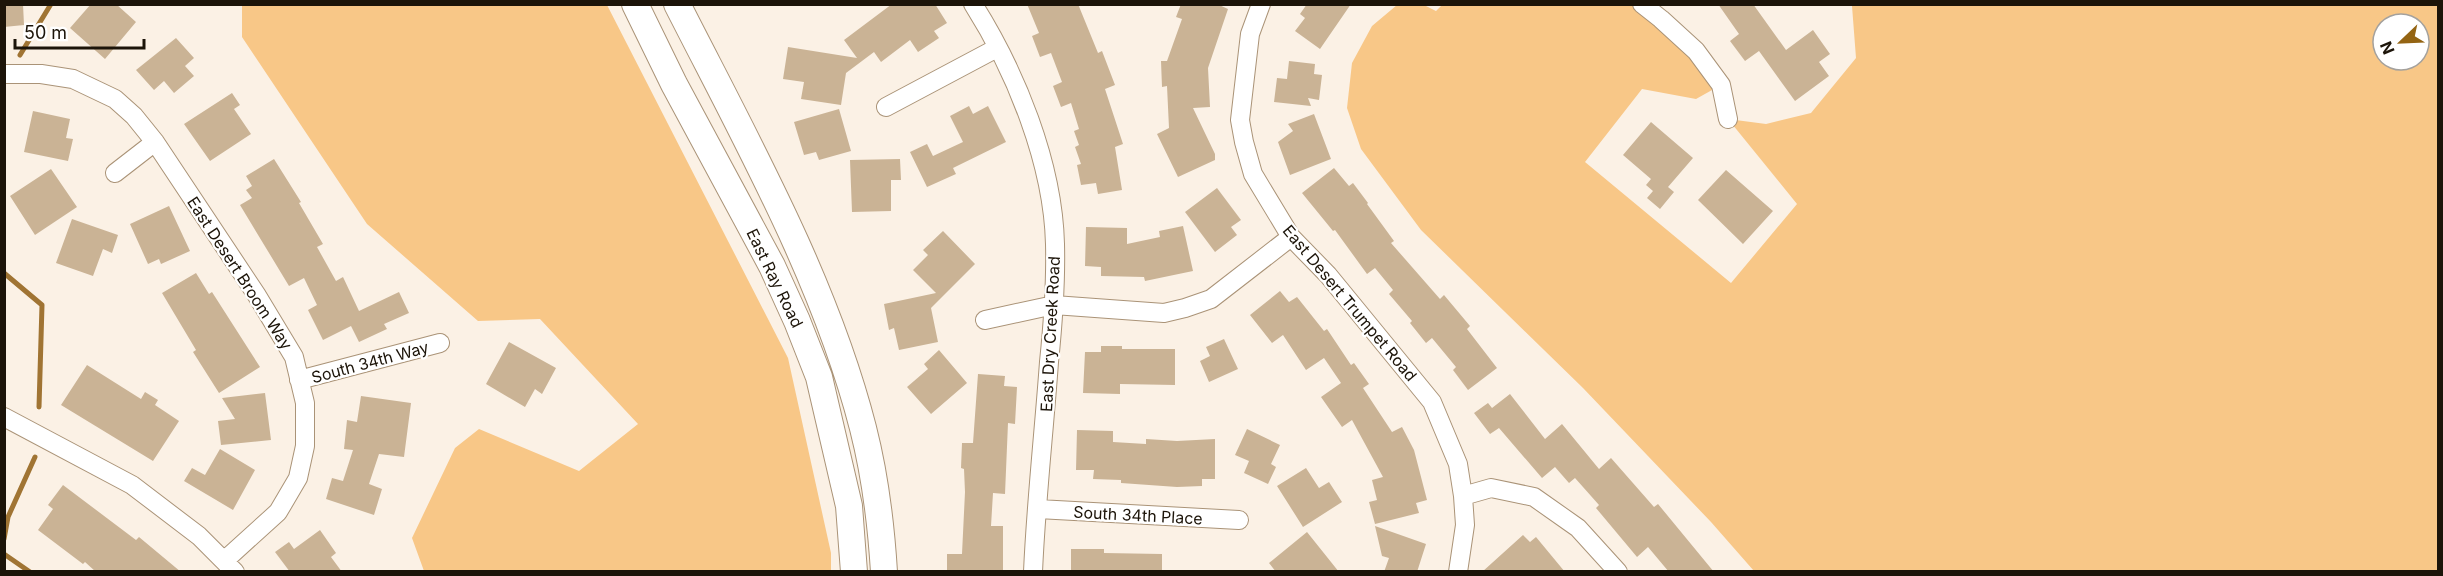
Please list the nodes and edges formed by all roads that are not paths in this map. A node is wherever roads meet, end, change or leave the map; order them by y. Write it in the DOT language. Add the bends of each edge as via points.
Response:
graph roads {
  1 [pos="635,4"];
  2 [pos="677,4"];
  3 [pos="973,4"];
  4 [pos="1261,4"];
  5 [pos="1642,4"];
  6 [pos="997,48"];
  7 [pos="4,74"];
  8 [pos="886,107"];
  9 [pos="1728,119"];
  10 [pos="155,142"];
  11 [pos="115,173"];
  12 [pos="1291,237"];
  13 [pos="1054,305"];
  14 [pos="985,321"];
  15 [pos="440,343"];
  16 [pos="299,380"];
  17 [pos="4,417"];
  18 [pos="1463,496"];
  19 [pos="1038,509"];
  20 [pos="1239,520"];
  21 [pos="230,566"];
  22 [pos="854,572"];
  23 [pos="884,572"];
  24 [pos="1033,572"];
  25 [pos="1458,572"];
  26 [pos="1618,572"];
  1 -- 22 [label="main road, East Ray Road" via="772,266 819,377 849,506"];
  2 -- 23 [label="main road, East Ray Road" via="797,247 844,363 864,429 877,497"];
  3 -- 6 [label="street, East Dry Creek Road"];
  4 -- 12 [label="street, East Desert Trumpet Road" via="1250,34 1240,120 1253,174"];
  5 -- 9 [label="street" via="1702,60 1721,85"];
  6 -- 8 [label="street"];
  6 -- 13 [label="street, East Dry Creek Road" via="1028,112 1050,197 1055,242"];
  7 -- 10 [label="street, East Desert Broom Way" via="73,79 116,99"];
  10 -- 11 [label="street"];
  10 -- 16 [label="street, East Desert Broom Way" via="256,294 294,357"];
  12 -- 13 [label="street" via="1211,299 1185,308 1164,313"];
  12 -- 18 [label="street, East Desert Trumpet Road" via="1328,275 1432,402 1458,464"];
  13 -- 14 [label="street"];
  13 -- 19 [label="street, East Dry Creek Road"];
  15 -- 16 [label="street, South 34th Way"];
  16 -- 21 [label="street, East Desert Broom Way" via="305,403 305,446 298,478 278,512"];
  17 -- 21 [label="street" via="132,485 199,536"];
  18 -- 25 [label="street, East Desert Trumpet Road" via="1465,525"];
  18 -- 26 [label="street" via="1491,488 1534,497 1578,528"];
  19 -- 20 [label="street, South 34th Place"];
  19 -- 24 [label="street, East Dry Creek Road"];
}
